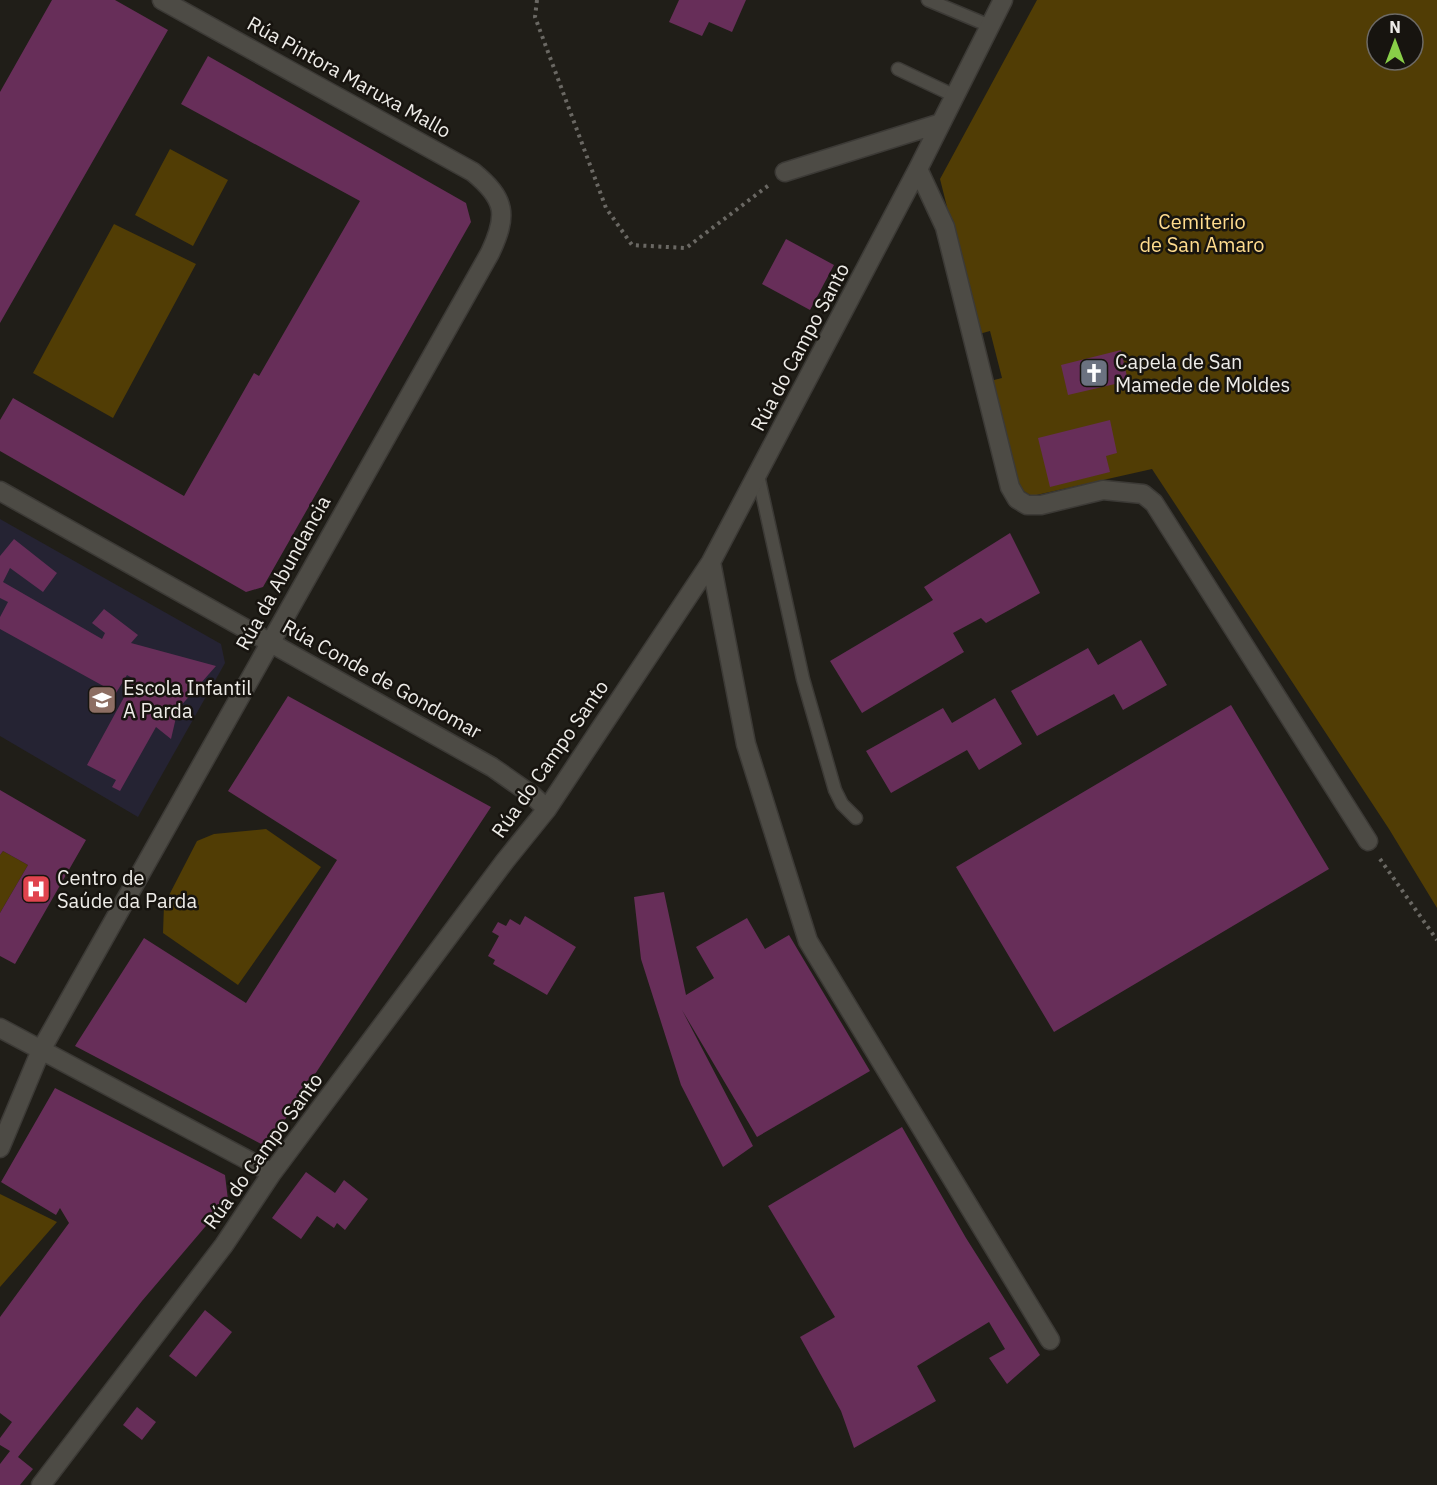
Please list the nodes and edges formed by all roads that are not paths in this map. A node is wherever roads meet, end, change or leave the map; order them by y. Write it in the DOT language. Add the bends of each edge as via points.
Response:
graph roads {
  1 [pos="162,0"];
  2 [pos="928,0"];
  3 [pos="1003,0"];
  4 [pos="990,26"];
  5 [pos="898,69"];
  6 [pos="955,96"];
  7 [pos="941,123"];
  8 [pos="918,169"];
  9 [pos="785,172"];
  10 [pos="501,208"];
  11 [pos="758,476"];
  12 [pos="0,491"];
  13 [pos="711,562"];
  14 [pos="270,643"];
  15 [pos="547,810"];
  16 [pos="856,818"];
  17 [pos="1368,841"];
  18 [pos="0,1028"];
  19 [pos="40,1050"];
  20 [pos="0,1148"];
  21 [pos="272,1173"];
  22 [pos="1050,1340"];
  23 [pos="41,1485"];
  1 -- 10 [label="street, Rúa Pintora Maruxa Mallo" via="473,172 497,195"];
  2 -- 4 [label="lane"];
  3 -- 4 [label="street, Rúa do Campo Santo"];
  4 -- 6 [label="street, Rúa do Campo Santo"];
  5 -- 6 [label="lane"];
  6 -- 7 [label="street, Rúa do Campo Santo"];
  7 -- 8 [label="street, Rúa do Campo Santo"];
  7 -- 9 [label="street"];
  8 -- 11 [label="street, Rúa do Campo Santo"];
  8 -- 17 [label="street" via="945,227 1010,487 1017,499 1027,506 1041,506 1103,490 1143,494 1154,503"];
  10 -- 14 [label="street, Rúa da Abundancia" via="501,224 490,253"];
  11 -- 13 [label="street, Rúa do Campo Santo"];
  11 -- 16 [label="lane" via="803,679 835,790"];
  12 -- 14 [label="street, Rúa Conde de Gondomar"];
  13 -- 15 [label="street, Rúa do Campo Santo"];
  13 -- 22 [label="street" via="746,744 808,941"];
  14 -- 15 [label="street, Rúa Conde de Gondomar" via="492,767"];
  14 -- 19 [label="street, Rúa da Abundancia"];
  15 -- 21 [label="street, Rúa do Campo Santo"];
  18 -- 19 [label="street"];
  19 -- 20 [label="street, Rúa da Abundancia"];
  19 -- 21 [label="street"];
  21 -- 23 [label="street, Rúa do Campo Santo" via="224,1245"];
}
